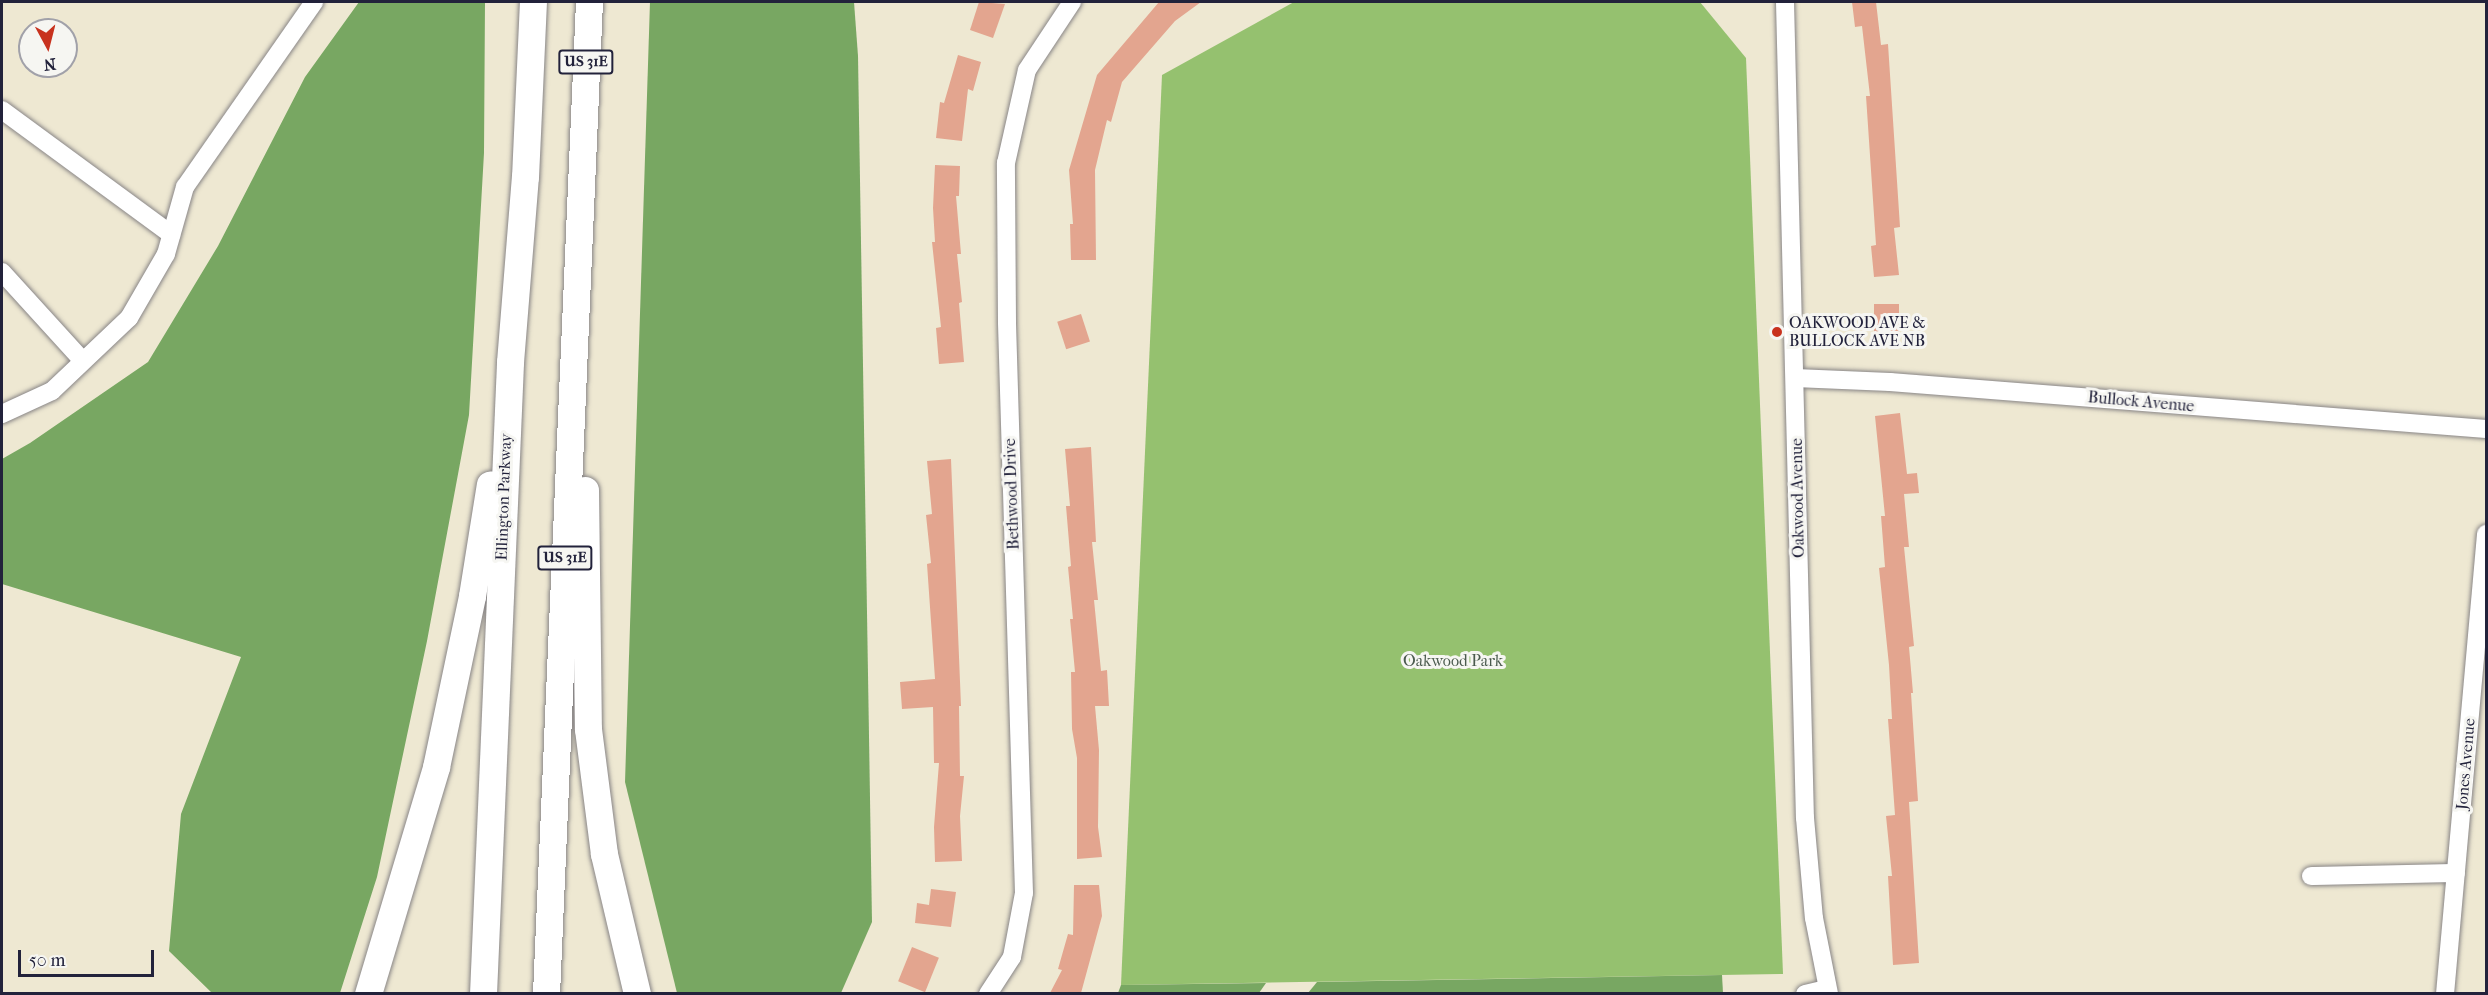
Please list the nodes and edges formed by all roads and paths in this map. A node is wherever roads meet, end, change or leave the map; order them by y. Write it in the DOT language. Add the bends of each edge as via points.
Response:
graph roads {
  1 [pos="314,2"];
  2 [pos="533,2"];
  3 [pos="590,2"];
  4 [pos="1072,2"];
  5 [pos="1785,2"];
  6 [pos="2,110"];
  7 [pos="583,123"];
  8 [pos="171,234"];
  9 [pos="2,272"];
  10 [pos="83,361"];
  11 [pos="510,362"];
  12 [pos="1795,378"];
  13 [pos="2,414"];
  14 [pos="2487,429"];
  15 [pos="2487,534"];
  16 [pos="2456,873"];
  17 [pos="2311,876"];
  18 [pos="1828,991"];
  19 [pos="368,993"];
  20 [pos="483,993"];
  21 [pos="546,993"];
  22 [pos="637,993"];
  23 [pos="988,993"];
  24 [pos="1805,993"];
  25 [pos="2445,993"];
  1 -- 8 [label="street" via="185,187"];
  2 -- 11 [label="highway, Ellington Parkway" via="525,177"];
  3 -- 7 [label="highway, US 31E"];
  4 -- 23 [label="street, Bethwood Drive" via="1027,70 1006,163 1024,893 1012,957"];
  5 -- 12 [label="street, Oakwood Avenue"];
  6 -- 8 [label="street"];
  7 -- 21 [label="highway, US 31E"];
  7 -- 22 [label="highway" via="588,729 604,854"];
  8 -- 10 [label="street" via="166,254 129,318"];
  9 -- 10 [label="street"];
  10 -- 13 [label="street" via="52,391"];
  11 -- 19 [label="highway" via="472,596 436,767"];
  11 -- 20 [label="highway, Ellington Parkway"];
  12 -- 14 [label="street, Bullock Avenue"];
  12 -- 18 [label="street, Oakwood Avenue" via="1805,818 1814,918"];
  15 -- 16 [label="street, Jones Avenue"];
  16 -- 17 [label="street"];
  16 -- 25 [label="street, Jones Avenue"];
  18 -- 24 [label="street"];
}
